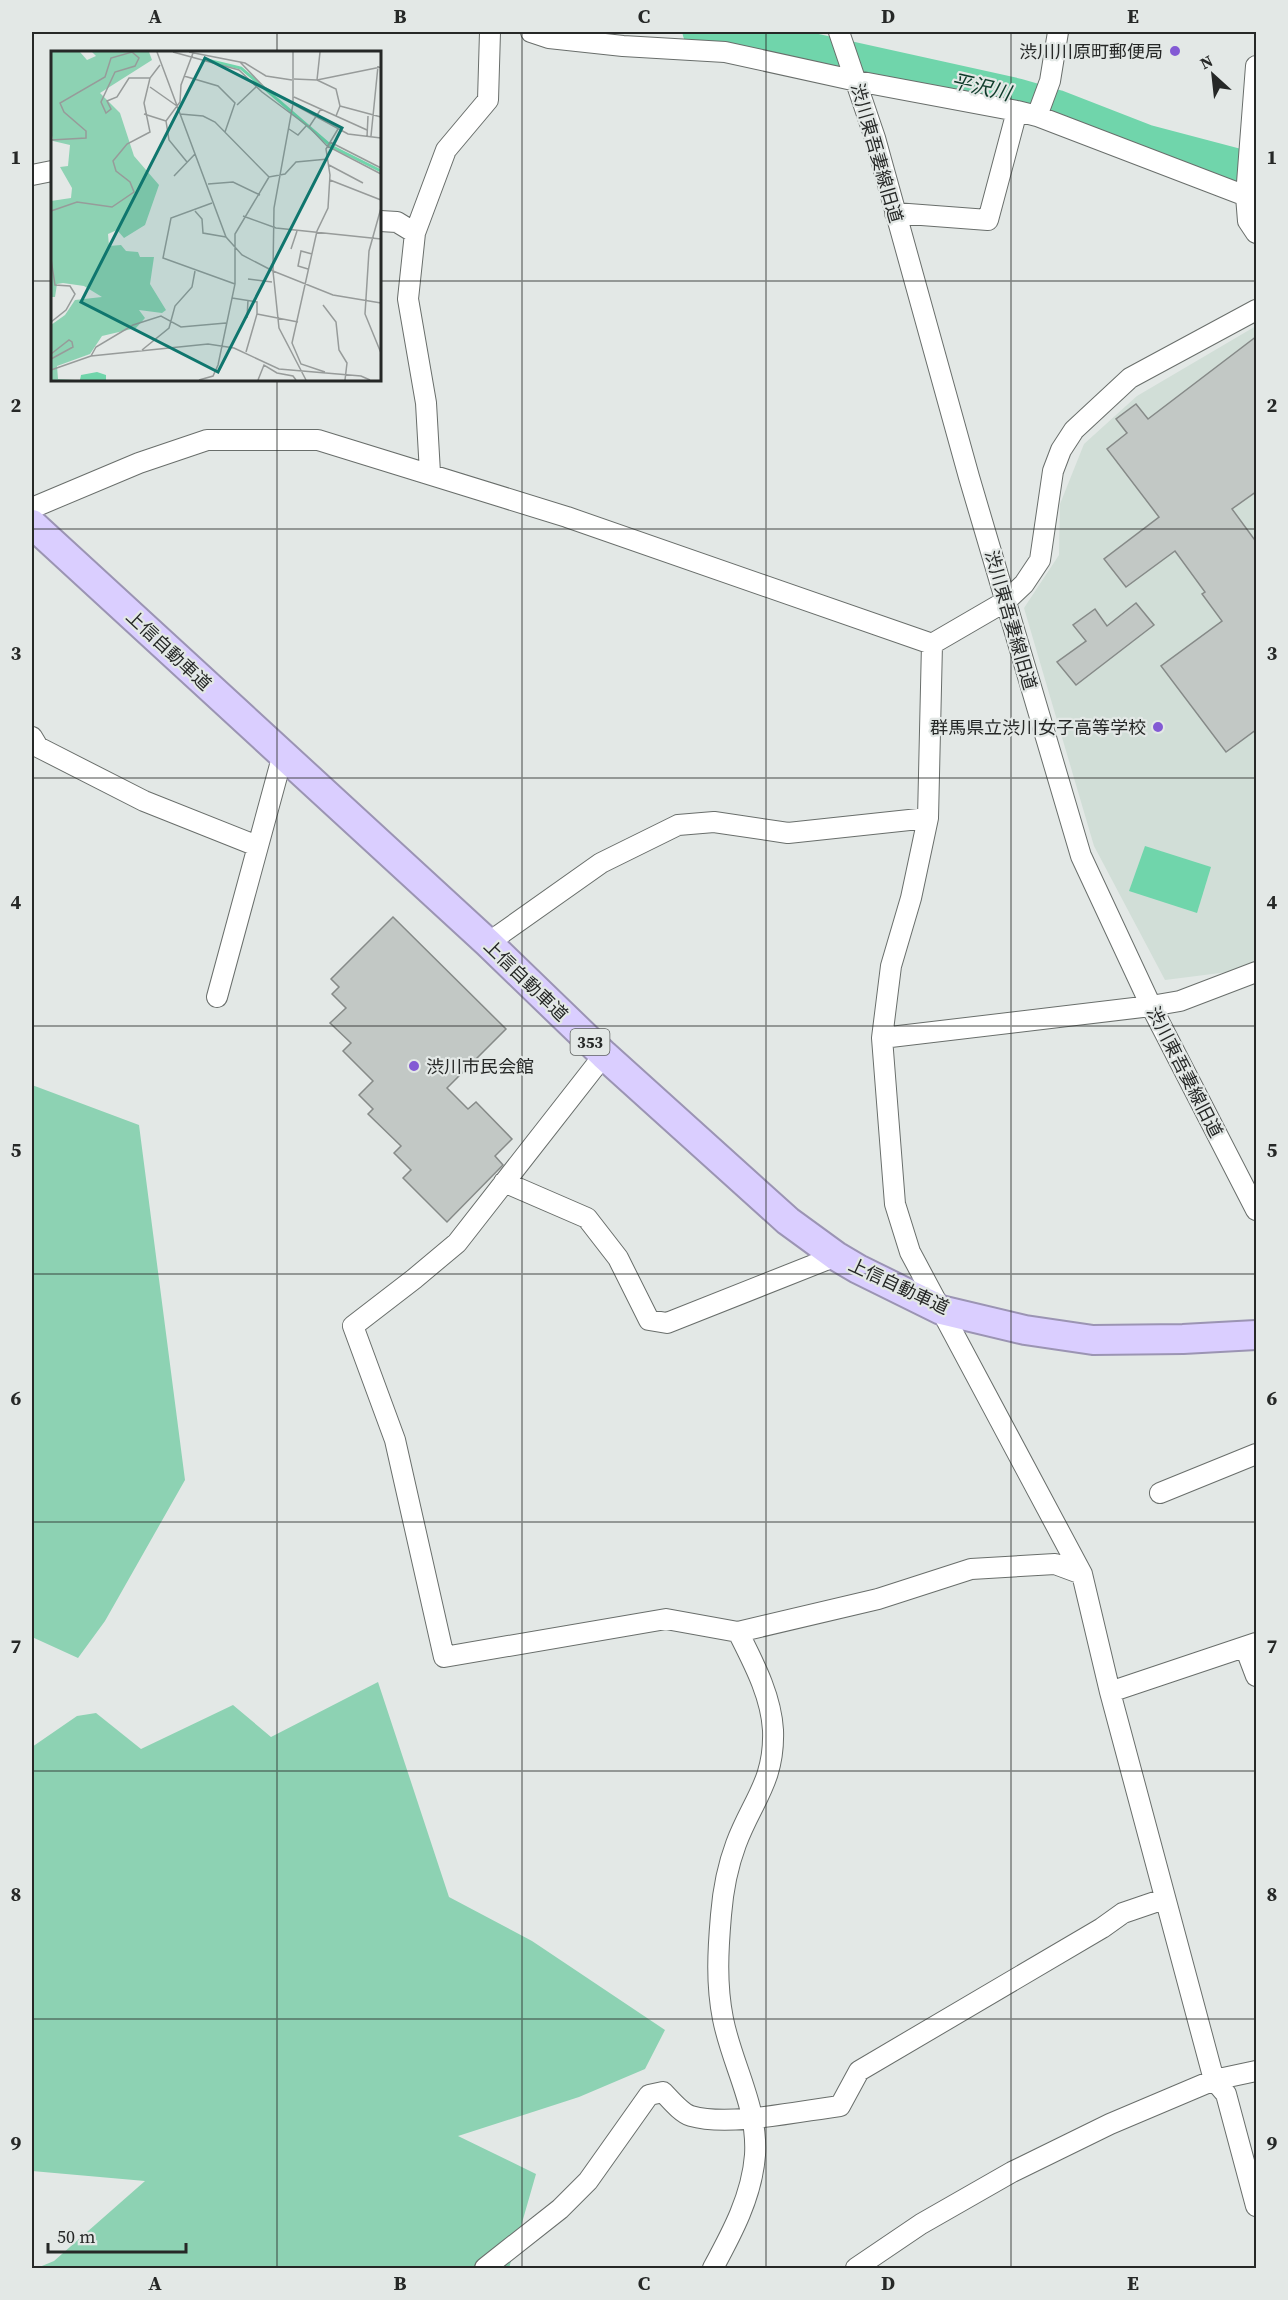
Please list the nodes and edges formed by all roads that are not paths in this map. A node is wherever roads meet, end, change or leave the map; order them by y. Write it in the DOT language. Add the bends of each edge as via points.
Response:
graph roads {
  1 [pos="490,32"];
  2 [pos="531,32"];
  3 [pos="1058,32"];
  4 [pos="840,33"];
  5 [pos="1257,66"];
  6 [pos="855,76"];
  7 [pos="1017,111"];
  8 [pos="1038,113"];
  9 [pos="1251,154"];
  10 [pos="51,171"];
  11 [pos="32,175"];
  12 [pos="1250,193"];
  13 [pos="896,213"];
  14 [pos="381,221"];
  15 [pos="415,233"];
  16 [pos="1257,233"];
  17 [pos="1257,310"];
  18 [pos="430,473"];
  19 [pos="32,508"];
  20 [pos="32,524"];
  21 [pos="1006,601"];
  22 [pos="932,644"];
  23 [pos="32,737"];
  24 [pos="283,754"];
  25 [pos="928,818"];
  26 [pos="256,846"];
  27 [pos="488,943"];
  28 [pos="1257,972"];
  29 [pos="217,997"];
  30 [pos="1151,1006"];
  31 [pos="882,1038"];
  32 [pos="604,1055"];
  33 [pos="504,1182"];
  34 [pos="1257,1210"];
  35 [pos="836,1256"];
  36 [pos="941,1310"];
  37 [pos="1257,1335"];
  38 [pos="1257,1454"];
  39 [pos="1160,1493"];
  40 [pos="1082,1574"];
  41 [pos="738,1632"];
  42 [pos="1251,1645"];
  43 [pos="1257,1676"];
  44 [pos="1110,1692"];
  45 [pos="1164,1899"];
  46 [pos="1257,2071"];
  47 [pos="1214,2080"];
  48 [pos="754,2118"];
  49 [pos="1257,2206"];
  50 [pos="485,2268"];
  51 [pos="713,2268"];
  52 [pos="856,2268"];
  1 -- 15 [label="street" via="488,100 446,150"];
  2 -- 6 [label="street" via="549,38 623,46 725,52"];
  3 -- 8 [label="street" via="1050,81"];
  4 -- 6 [label="street, 渋川東吾妻線旧道"];
  5 -- 9 [label="street"];
  6 -- 7 [label="street"];
  6 -- 13 [label="street, 渋川東吾妻線旧道"];
  7 -- 8 [label="street"];
  7 -- 13 [label="street" via="988,220"];
  8 -- 12 [label="street"];
  9 -- 12 [label="street"];
  10 -- 11 [label="street"];
  12 -- 16 [label="street" via="1248,221"];
  13 -- 21 [label="street, 渋川東吾妻線旧道"];
  14 -- 15 [label="street" via="397,222"];
  15 -- 18 [label="street" via="408,299 426,403"];
  17 -- 21 [label="street" via="1130,378 1074,430 1053,471 1040,560 1024,584"];
  18 -- 19 [label="street" via="318,440 207,440 139,463"];
  18 -- 22 [label="street"];
  20 -- 24 [label="highway, 上信自動車道 / 353"];
  21 -- 22 [label="street"];
  21 -- 30 [label="street, 渋川東吾妻線旧道" via="1081,856"];
  22 -- 25 [label="street"];
  23 -- 26 [label="street" via="38,747 144,801"];
  24 -- 26 [label="street"];
  24 -- 27 [label="highway, 上信自動車道 / 353"];
  25 -- 27 [label="street" via="788,833 714,822 678,825 601,863"];
  25 -- 31 [label="street" via="891,966"];
  26 -- 29 [label="street"];
  27 -- 32 [label="highway, 上信自動車道 / 353"];
  28 -- 30 [label="street" via="1179,1001"];
  30 -- 31 [label="street"];
  30 -- 34 [label="street, 渋川東吾妻線旧道"];
  31 -- 36 [label="street" via="895,1204 910,1252"];
  32 -- 33 [label="street"];
  32 -- 35 [label="highway, 上信自動車道 / 353" via="788,1221"];
  33 -- 35 [label="street" via="587,1218 618,1258 649,1320 667,1323"];
  33 -- 41 [label="street" via="457,1242 352,1326 395,1440 444,1657 666,1618"];
  35 -- 36 [label="highway, 上信自動車道 / 353"];
  36 -- 37 [label="highway, 上信自動車道 / 353" via="1094,1340"];
  36 -- 40 [label="street"];
  38 -- 39 [label="street"];
  40 -- 41 [label="street" via="1055,1564 971,1569 878,1599"];
  40 -- 44 [label="street"];
  41 -- 48 [label="street" via="762,1680 773,1728 772,1758 763,1790 736,1843 724,1882 717,1966 723,2019"];
  42 -- 43 [label="street"];
  42 -- 44 [label="street"];
  44 -- 45 [label="street"];
  45 -- 47 [label="street"];
  45 -- 48 [label="street" via="1123,1913 859,2071 840,2106"];
  46 -- 47 [label="street"];
  47 -- 49 [label="street" via="1226,2094"];
  47 -- 52 [label="street" via="1110,2124 1012,2172 921,2223"];
  48 -- 50 [label="street" via="689,2115 663,2092 649,2095 588,2181 560,2209"];
  48 -- 51 [label="street" via="755,2156 746,2197 735,2229"];
}
